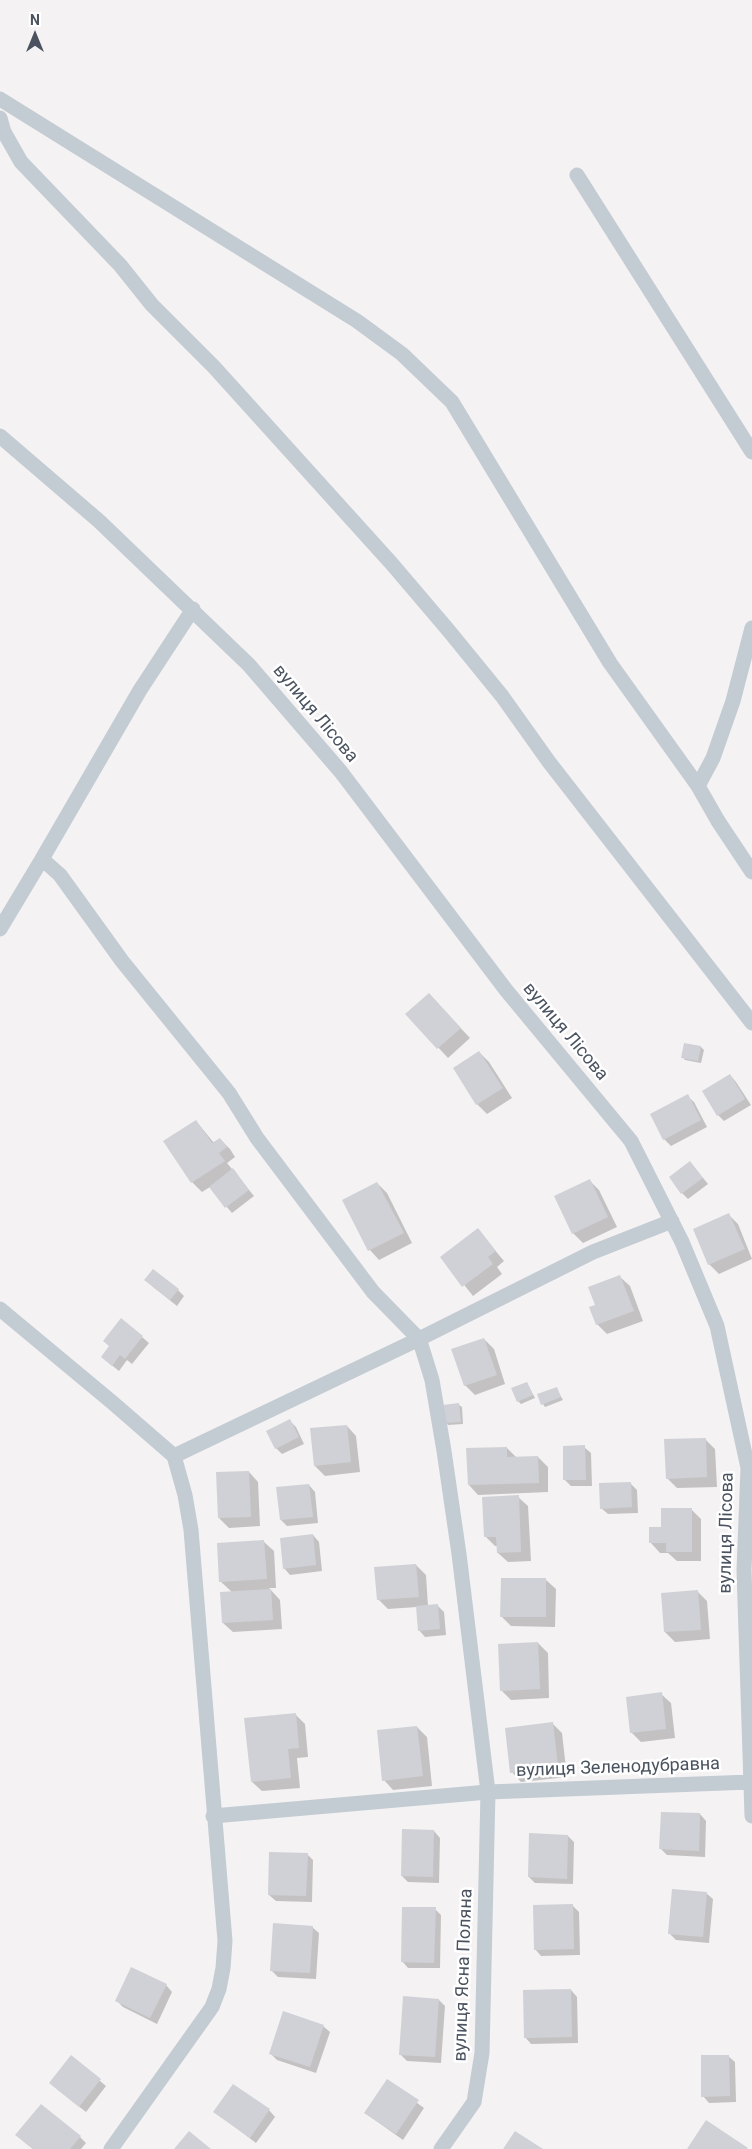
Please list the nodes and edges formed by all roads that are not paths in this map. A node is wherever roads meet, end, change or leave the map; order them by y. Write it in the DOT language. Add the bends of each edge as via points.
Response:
graph roads {
  1 [pos="0,99"];
  2 [pos="0,118"];
  3 [pos="577,175"];
  4 [pos="0,436"];
  5 [pos="752,452"];
  6 [pos="193,609"];
  7 [pos="752,628"];
  8 [pos="698,786"];
  9 [pos="42,859"];
  10 [pos="752,872"];
  11 [pos="0,929"];
  12 [pos="752,1023"];
  13 [pos="672,1220"];
  14 [pos="0,1309"];
  15 [pos="419,1339"];
  16 [pos="752,1453"];
  17 [pos="174,1456"];
  18 [pos="748,1468"];
  19 [pos="750,1782"];
  20 [pos="488,1792"];
  21 [pos="213,1816"];
  22 [pos="752,1816"];
  23 [pos="111,2149"];
  24 [pos="441,2149"];
  1 -- 8 [label="street" via="357,321 402,354 452,402 610,663"];
  2 -- 12 [label="street" via="21,162 214,367 449,631"];
  3 -- 5 [label="street"];
  4 -- 6 [label="street, вулиця Лісова" via="99,521"];
  6 -- 9 [label="street" via="140,690"];
  6 -- 13 [label="street, вулиця Лісова" via="249,665 341,772 506,990 631,1142"];
  7 -- 8 [label="street" via="733,701 713,758"];
  8 -- 10 [label="street"];
  9 -- 11 [label="street"];
  9 -- 15 [label="street" via="60,875 122,961 229,1094 257,1138 373,1292"];
  13 -- 15 [label="street" via="594,1252"];
  13 -- 18 [label="street, вулиця Лісова" via="717,1326"];
  14 -- 17 [label="street"];
  15 -- 17 [label="street"];
  15 -- 20 [label="street, вулиця Ясна Поляна" via="432,1380 444,1450"];
  16 -- 18 [label="street"];
  17 -- 21 [label="street" via="185,1495 190,1530"];
  18 -- 19 [label="street, вулиця Лісова" via="744,1570"];
  19 -- 20 [label="street, вулиця Зеленодубравна"];
  19 -- 22 [label="street, вулиця Лісова"];
  20 -- 21 [label="street, вулиця Зеленодубравна"];
  20 -- 24 [label="street, вулиця Ясна Поляна" via="482,2053 474,2102"];
  21 -- 23 [label="street" via="225,1941 219,1989 212,2007"];
}
